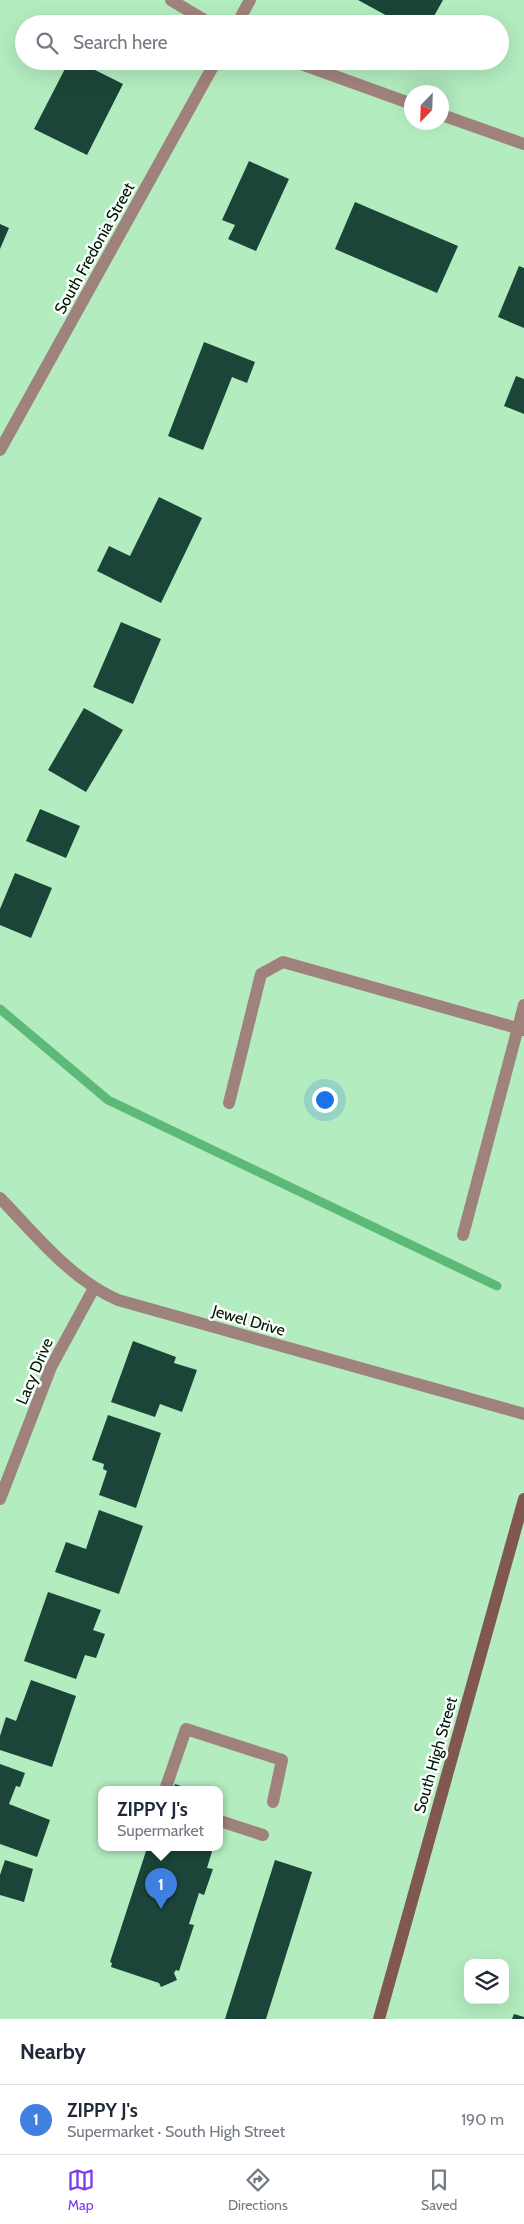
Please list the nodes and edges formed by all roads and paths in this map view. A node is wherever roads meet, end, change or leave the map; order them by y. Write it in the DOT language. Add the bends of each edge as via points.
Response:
graph roads {
  1 [pos="171,0"];
  2 [pos="250,0"];
  3 [pos="196,15"];
  4 [pos="242,15"];
  5 [pos="211,70"];
  6 [pos="317,70"];
  7 [pos="404,101"];
  8 [pos="449,117"];
  9 [pos="524,144"];
  10 [pos="0,450"];
  11 [pos="524,1005"];
  12 [pos="521,1030"];
  13 [pos="229,1103"];
  14 [pos="0,1198"];
  15 [pos="464,1235"];
  16 [pos="94,1288"];
  17 [pos="524,1414"];
  18 [pos="0,1499"];
  19 [pos="524,1499"];
  20 [pos="165,1786"];
  21 [pos="273,1802"];
  22 [pos="223,1822"];
  23 [pos="263,1836"];
  24 [pos="379,2019"];
  1 -- 3 [label="street"];
  2 -- 4 [label="street"];
  5 -- 10 [label="street, South Fredonia Street"];
  6 -- 7 [label="street"];
  8 -- 9 [label="street"];
  11 -- 12 [label="street"];
  12 -- 13 [label="street" via="283,962 261,974"];
  12 -- 15 [label="street"];
  14 -- 16 [label="street, Jewel Drive" via="77,1276"];
  16 -- 17 [label="street, Jewel Drive" via="130,1303"];
  16 -- 18 [label="street, Lacy Drive" via="55,1359"];
  19 -- 24 [label="main road, South High Street"];
  20 -- 21 [label="street" via="186,1728 282,1760"];
  22 -- 23 [label="street"];
}
